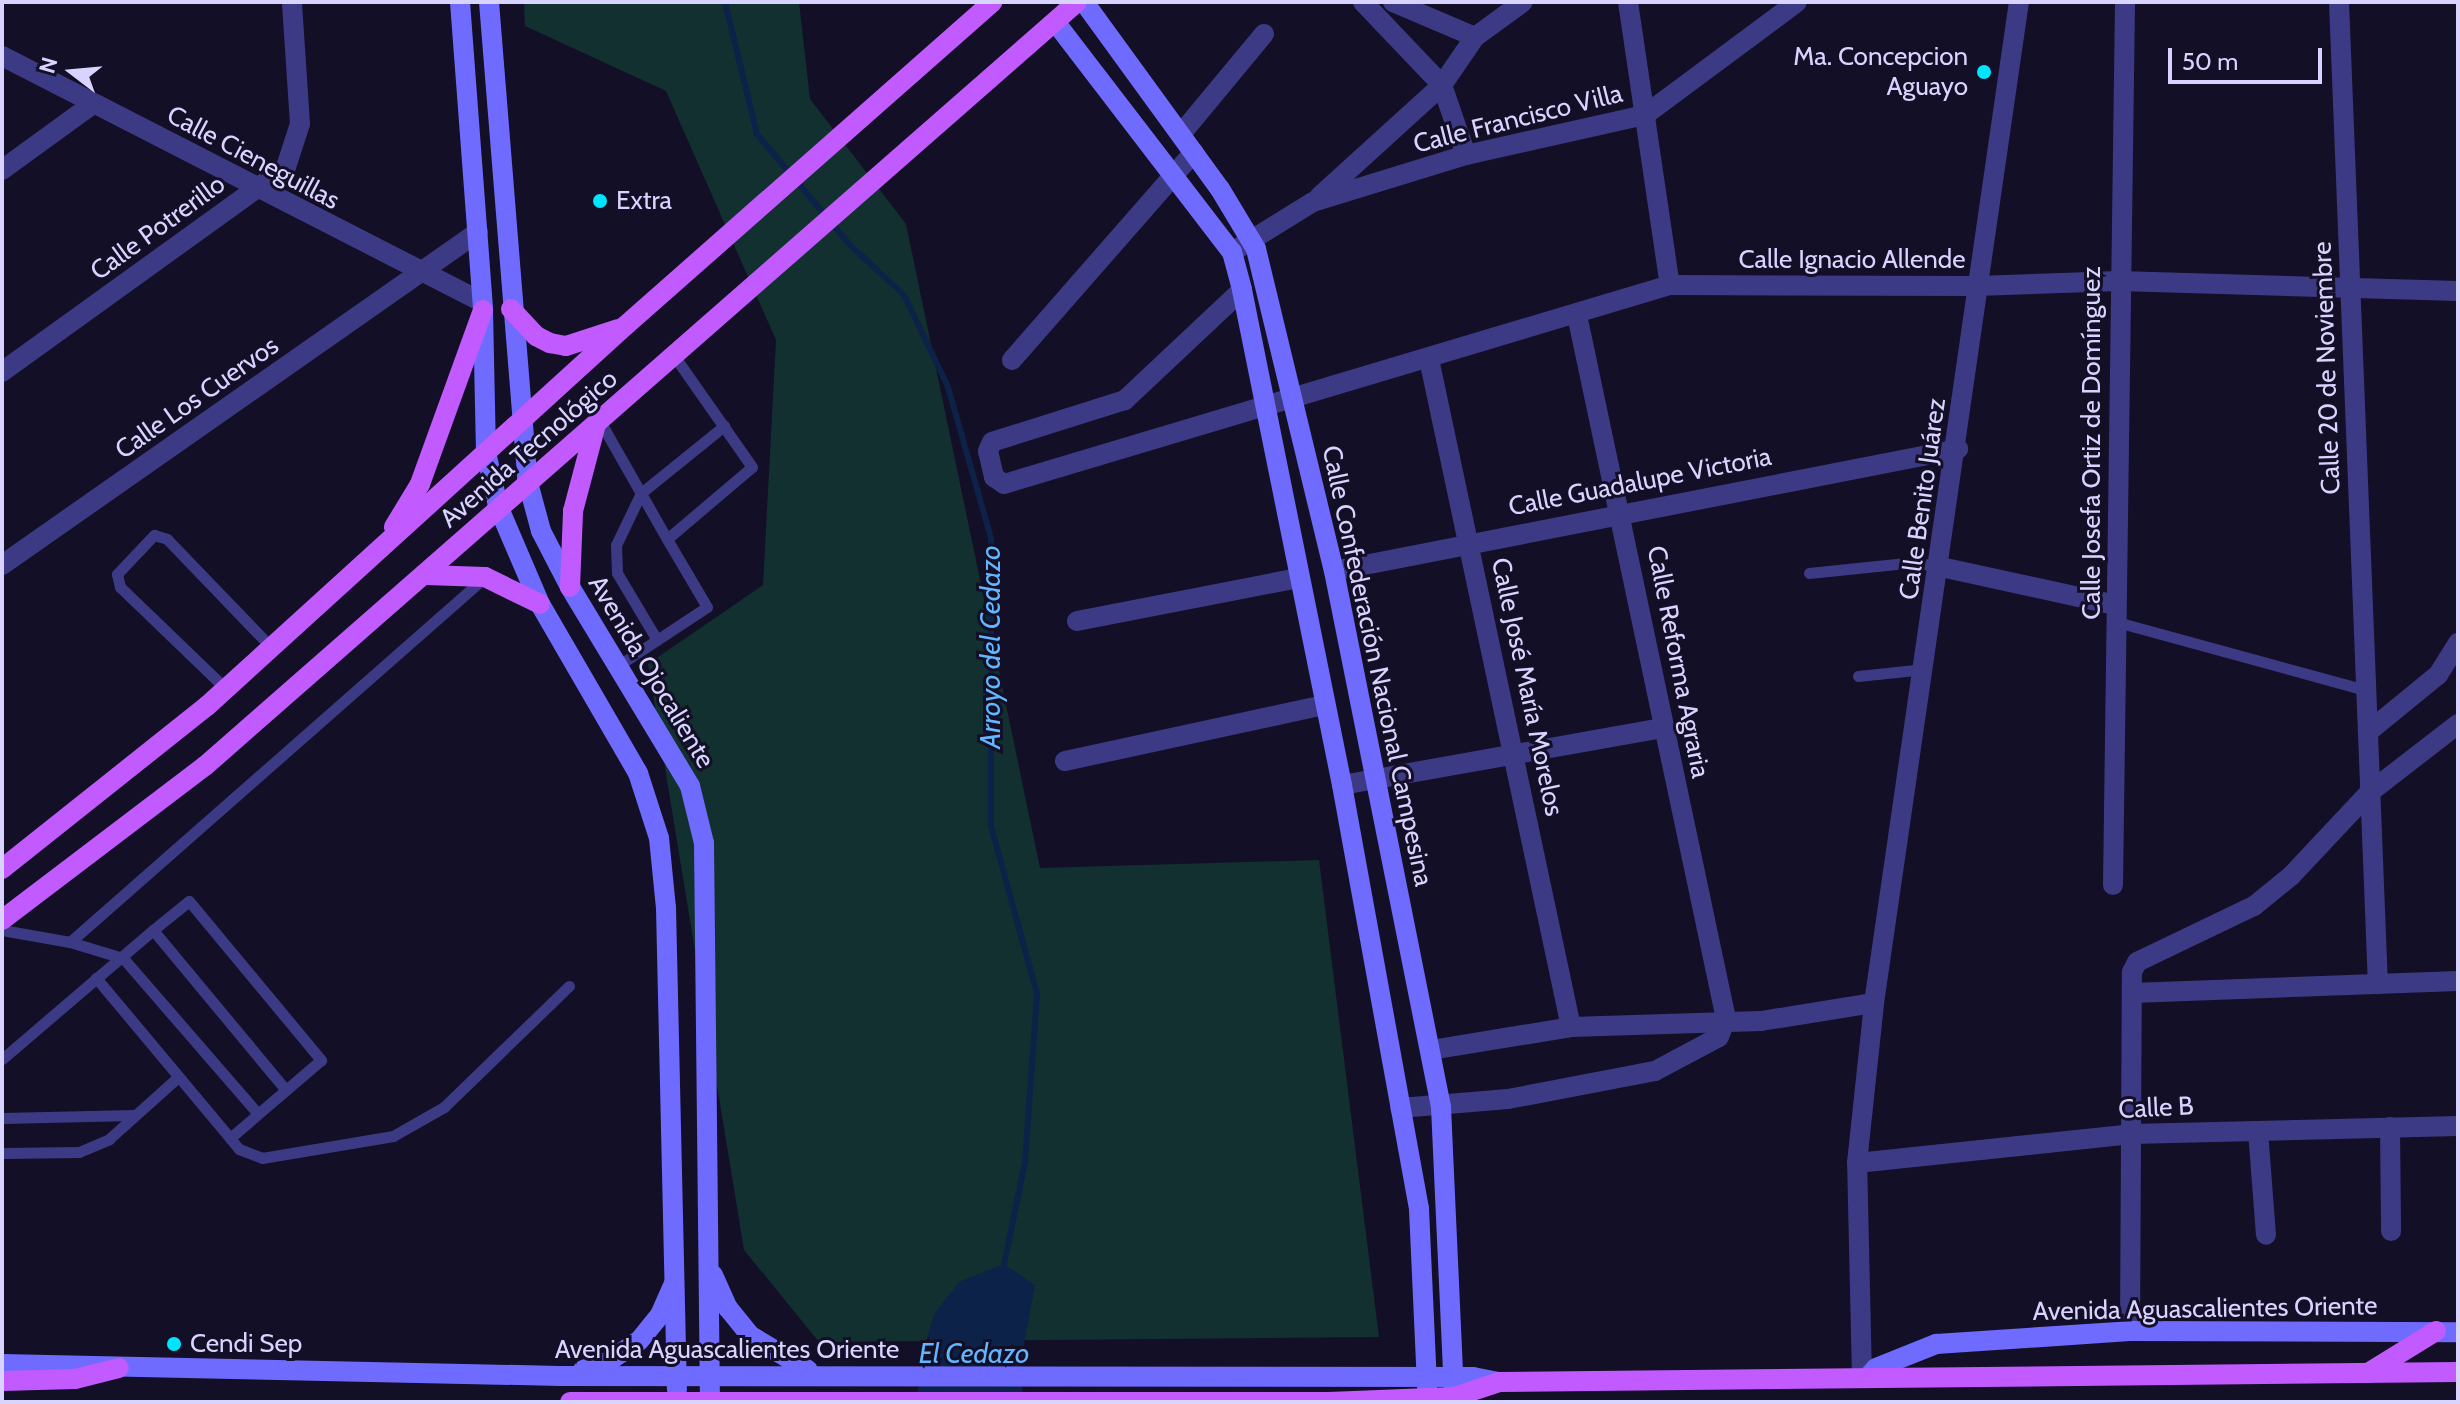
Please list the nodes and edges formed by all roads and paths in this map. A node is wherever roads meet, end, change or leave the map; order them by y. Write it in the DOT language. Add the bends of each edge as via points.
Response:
graph roads {
  1 [pos="292,2"];
  2 [pos="460,2"];
  3 [pos="489,2"];
  4 [pos="1077,2"];
  5 [pos="1084,2"];
  6 [pos="1363,2"];
  7 [pos="1393,2"];
  8 [pos="1523,2"];
  9 [pos="1628,2"];
  10 [pos="1797,2"];
  11 [pos="2019,2"];
  12 [pos="2125,2"];
  13 [pos="2339,2"];
  14 [pos="988,4"];
  15 [pos="1056,23"];
  16 [pos="1264,34"];
  17 [pos="1475,37"];
  18 [pos="2,56"];
  19 [pos="1442,85"];
  20 [pos="93,104"];
  21 [pos="1645,115"];
  22 [pos="1181,134"];
  23 [pos="1194,152"];
  24 [pos="1466,155"];
  25 [pos="2,170"];
  26 [pos="1174,174"];
  27 [pos="257,189"];
  28 [pos="1313,202"];
  29 [pos="478,232"];
  30 [pos="1252,242"];
  31 [pos="1232,252"];
  32 [pos="421,275"];
  33 [pos="2119,281"];
  34 [pos="1670,285"];
  35 [pos="1976,286"];
  36 [pos="2350,289"];
  37 [pos="1242,290"];
  38 [pos="2458,291"];
  39 [pos="483,306"];
  40 [pos="511,309"];
  41 [pos="1577,315"];
  42 [pos="625,326"];
  43 [pos="675,357"];
  44 [pos="1429,359"];
  45 [pos="1012,360"];
  46 [pos="2,372"];
  47 [pos="1293,396"];
  48 [pos="1262,403"];
  49 [pos="520,422"];
  50 [pos="598,425"];
  51 [pos="724,426"];
  52 [pos="1958,449"];
  53 [pos="486,452"];
  54 [pos="527,479"];
  55 [pos="641,493"];
  56 [pos="498,506"];
  57 [pos="1621,511"];
  58 [pos="667,539"];
  59 [pos="1469,542"];
  60 [pos="379,551"];
  61 [pos="2,565"];
  62 [pos="1941,567"];
  63 [pos="1334,571"];
  64 [pos="1809,573"];
  65 [pos="426,575"];
  66 [pos="485,577"];
  67 [pos="1299,578"];
  68 [pos="570,587"];
  69 [pos="540,604"];
  70 [pos="2116,614"];
  71 [pos="1077,621"];
  72 [pos="657,640"];
  73 [pos="2458,643"];
  74 [pos="272,648"];
  75 [pos="619,665"];
  76 [pos="1925,669"];
  77 [pos="1858,676"];
  78 [pos="226,689"];
  79 [pos="2366,690"];
  80 [pos="1325,705"];
  81 [pos="2458,724"];
  82 [pos="1663,728"];
  83 [pos="2368,732"];
  84 [pos="1516,756"];
  85 [pos="1065,761"];
  86 [pos="1374,780"];
  87 [pos="1342,785"];
  88 [pos="2370,792"];
  89 [pos="2,869"];
  90 [pos="2113,885"];
  91 [pos="2,920"];
  92 [pos="2,930"];
  93 [pos="153,930"];
  94 [pos="70,942"];
  95 [pos="123,958"];
  96 [pos="96,978"];
  97 [pos="2458,981"];
  98 [pos="2378,984"];
  99 [pos="569,986"];
  100 [pos="2132,993"];
  101 [pos="1874,1003"];
  102 [pos="1726,1019"];
  103 [pos="1571,1027"];
  104 [pos="1431,1050"];
  105 [pos="2,1059"];
  106 [pos="178,1077"];
  107 [pos="286,1090"];
  108 [pos="1441,1107"];
  109 [pos="1400,1108"];
  110 [pos="258,1114"];
  111 [pos="134,1115"];
  112 [pos="2,1118"];
  113 [pos="2458,1126"];
  114 [pos="2390,1127"];
  115 [pos="2258,1131"];
  116 [pos="2131,1134"];
  117 [pos="230,1138"];
  118 [pos="2,1153"];
  119 [pos="1857,1163"];
  120 [pos="2391,1231"];
  121 [pos="2266,1235"];
  122 [pos="709,1257"];
  123 [pos="677,1269"];
  124 [pos="2130,1331"];
  125 [pos="2436,1331"];
  126 [pos="2458,1332"];
  127 [pos="2,1364"];
  128 [pos="119,1368"];
  129 [pos="2458,1372"];
  130 [pos="819,1374"];
  131 [pos="841,1374"];
  132 [pos="2366,1374"];
  133 [pos="560,1376"];
  134 [pos="605,1376"];
  135 [pos="710,1376"];
  136 [pos="1426,1377"];
  137 [pos="677,1378"];
  138 [pos="1865,1378"];
  139 [pos="2,1381"];
  140 [pos="1454,1387"];
  141 [pos="1428,1398"];
  142 [pos="570,1402"];
  143 [pos="618,1402"];
  144 [pos="677,1402"];
  145 [pos="710,1402"];
  146 [pos="804,1402"];
  147 [pos="1329,1402"];
  1 -- 27 [label="street, Calle Potrerillo" via="300,124 296,146 286,167"];
  2 -- 29 [label="street"];
  3 -- 40 [label="street, Avenida Ojocaliente"];
  4 -- 15 [label="main road, Avenida Tecnológico"];
  5 -- 22 [label="street, Calle Confederación Nacional Campesina"];
  6 -- 19 [label="street"];
  7 -- 17 [label="street"];
  8 -- 17 [label="street"];
  9 -- 21 [label="street"];
  10 -- 21 [label="street, Calle Francisco Villa"];
  11 -- 35 [label="street, Calle Benito Juárez"];
  12 -- 33 [label="street, Calle Josefa Ortiz de Domínguez"];
  13 -- 36 [label="street, Calle 20 de Noviembre"];
  14 -- 42 [label="main road, Avenida Tecnológico"];
  15 -- 26 [label="street"];
  15 -- 43 [label="main road, Avenida Tecnológico"];
  16 -- 22 [label="street"];
  17 -- 19 [label="street"];
  18 -- 20 [label="street, Calle Cieneguillas"];
  19 -- 24 [label="street"];
  19 -- 28 [label="street"];
  20 -- 25 [label="street"];
  20 -- 27 [label="street, Calle Cieneguillas"];
  21 -- 24 [label="street, Calle Francisco Villa"];
  21 -- 34 [label="street"];
  22 -- 23 [label="street, Calle Confederación Nacional Campesina"];
  23 -- 26 [label="street"];
  23 -- 30 [label="street, Calle Confederación Nacional Campesina"];
  24 -- 28 [label="street, Calle Francisco Villa"];
  26 -- 31 [label="street"];
  26 -- 45 [label="street"];
  27 -- 32 [label="street, Calle Cieneguillas"];
  27 -- 46 [label="street, Calle Potrerillo"];
  28 -- 30 [label="street, Calle Francisco Villa"];
  29 -- 32 [label="street, Calle Los Cuervos"];
  29 -- 39 [label="street"];
  30 -- 31 [label="street, Calle Francisco Villa"];
  30 -- 47 [label="street, Calle Confederación Nacional Campesina"];
  31 -- 37 [label="street"];
  32 -- 39 [label="street, Calle Cieneguillas"];
  32 -- 61 [label="street, Calle Los Cuervos"];
  33 -- 35 [label="street, Calle Ignacio Allende"];
  33 -- 36 [label="street, Calle Ignacio Allende"];
  33 -- 70 [label="street, Calle Josefa Ortiz de Domínguez"];
  34 -- 35 [label="street, Calle Ignacio Allende"];
  34 -- 41 [label="street, Calle Ignacio Allende"];
  35 -- 52 [label="street, Calle Benito Juárez"];
  36 -- 38 [label="street, Calle Ignacio Allende"];
  36 -- 79 [label="street, Calle 20 de Noviembre"];
  37 -- 48 [label="street" via="1261,369"];
  37 -- 48 [label="street, Calle Ignacio Allende" via="1125,400 992,442 988,451 998,481"];
  39 -- 53 [label="street"];
  39 -- 60 [label="main road" via="420,484"];
  40 -- 42 [label="main road" via="536,336 566,346"];
  40 -- 49 [label="street, Avenida Ojocaliente"];
  41 -- 44 [label="street, Calle Ignacio Allende"];
  41 -- 57 [label="street, Calle Reforma Agraria"];
  42 -- 49 [label="main road, Avenida Tecnológico"];
  43 -- 50 [label="main road, Avenida Tecnológico"];
  43 -- 51 [label="lane"];
  44 -- 47 [label="street, Calle Ignacio Allende"];
  44 -- 59 [label="street, Calle José María Morelos"];
  47 -- 48 [label="street, Calle Ignacio Allende"];
  47 -- 63 [label="street, Calle Confederación Nacional Campesina"];
  48 -- 67 [label="street"];
  49 -- 53 [label="main road, Avenida Tecnológico"];
  49 -- 54 [label="street, Avenida Ojocaliente"];
  50 -- 54 [label="main road, Avenida Tecnológico"];
  50 -- 55 [label="lane"];
  50 -- 68 [label="main road" via="573,511"];
  51 -- 55 [label="lane"];
  51 -- 58 [label="lane" via="752,467"];
  52 -- 57 [label="street, Calle Guadalupe Victoria"];
  52 -- 62 [label="street, Calle Benito Juárez"];
  53 -- 56 [label="street"];
  53 -- 60 [label="main road, Avenida Tecnológico"];
  54 -- 56 [label="main road, Avenida Tecnológico"];
  54 -- 68 [label="street, Avenida Ojocaliente" via="541,531"];
  55 -- 58 [label="lane"];
  55 -- 72 [label="lane" via="616,545 617,573"];
  56 -- 65 [label="main road, Avenida Tecnológico"];
  56 -- 69 [label="street"];
  57 -- 59 [label="street, Calle Guadalupe Victoria"];
  57 -- 82 [label="street, Calle Reforma Agraria"];
  58 -- 72 [label="lane" via="707,607"];
  59 -- 63 [label="street, Calle Guadalupe Victoria"];
  59 -- 84 [label="street, Calle José María Morelos"];
  60 -- 74 [label="main road, Avenida Tecnológico"];
  62 -- 64 [label="lane" via="1915,562"];
  62 -- 70 [label="street"];
  62 -- 76 [label="street, Calle Benito Juárez"];
  63 -- 86 [label="street, Calle Confederación Nacional Campesina"];
  65 -- 66 [label="main road"];
  65 -- 91 [label="main road, Avenida Tecnológico" via="205,766"];
  66 -- 69 [label="main road"];
  66 -- 94 [label="lane"];
  67 -- 71 [label="street"];
  67 -- 80 [label="street"];
  68 -- 75 [label="street, Avenida Ojocaliente"];
  69 -- 123 [label="street" via="638,773 659,838 666,908"];
  70 -- 79 [label="lane"];
  70 -- 90 [label="street, Calle Josefa Ortiz de Domínguez"];
  72 -- 75 [label="lane"];
  73 -- 83 [label="street" via="2438,675"];
  74 -- 78 [label="main road, Avenida Tecnológico"];
  74 -- 78 [label="lane" via="167,539 154,535 117,574 120,587"];
  75 -- 122 [label="street, Avenida Ojocaliente" via="690,786 704,843"];
  76 -- 77 [label="lane"];
  76 -- 101 [label="street, Calle Benito Juárez"];
  78 -- 89 [label="main road, Avenida Tecnológico"];
  79 -- 83 [label="street, Calle 20 de Noviembre"];
  80 -- 85 [label="street"];
  80 -- 87 [label="street"];
  81 -- 88 [label="street"];
  82 -- 84 [label="street"];
  82 -- 102 [label="street, Calle Reforma Agraria"];
  83 -- 88 [label="street, Calle 20 de Noviembre"];
  84 -- 86 [label="street"];
  84 -- 103 [label="street, Calle José María Morelos"];
  86 -- 87 [label="street"];
  86 -- 104 [label="street, Calle Confederación Nacional Campesina"];
  87 -- 109 [label="street"];
  88 -- 98 [label="street, Calle 20 de Noviembre"];
  88 -- 100 [label="street" via="2291,876 2254,906 2137,962"];
  92 -- 94 [label="lane"];
  93 -- 95 [label="lane"];
  93 -- 107 [label="lane"];
  93 -- 107 [label="lane" via="189,901 199,913 321,1060"];
  94 -- 95 [label="lane"];
  95 -- 96 [label="lane"];
  95 -- 110 [label="lane"];
  96 -- 105 [label="lane"];
  96 -- 106 [label="lane"];
  97 -- 98 [label="street"];
  98 -- 100 [label="street"];
  99 -- 117 [label="lane" via="444,1107 393,1136 262,1158 239,1149"];
  100 -- 116 [label="street"];
  101 -- 102 [label="street" via="1775,1019"];
  101 -- 119 [label="street, Calle Benito Juárez"];
  102 -- 103 [label="street"];
  102 -- 108 [label="street" via="1719,1037 1655,1071"];
  103 -- 104 [label="street"];
  104 -- 108 [label="street, Calle Confederación Nacional Campesina"];
  106 -- 111 [label="lane"];
  106 -- 117 [label="lane"];
  107 -- 110 [label="lane"];
  108 -- 109 [label="street"];
  108 -- 140 [label="street, Calle Confederación Nacional Campesina"];
  109 -- 136 [label="street" via="1419,1209"];
  110 -- 117 [label="lane"];
  111 -- 112 [label="lane"];
  111 -- 118 [label="lane" via="109,1139 79,1152"];
  113 -- 114 [label="street, Calle B"];
  114 -- 115 [label="street, Calle B"];
  114 -- 120 [label="street"];
  115 -- 116 [label="street, Calle B"];
  115 -- 121 [label="street"];
  116 -- 119 [label="street, Calle B"];
  116 -- 124 [label="street"];
  119 -- 138 [label="street, Calle Benito Juárez"];
  122 -- 130 [label="street" via="724,1300 751,1336 783,1360"];
  122 -- 135 [label="street, Avenida Ojocaliente"];
  123 -- 133 [label="street" via="660,1315 639,1341 609,1361"];
  123 -- 137 [label="street"];
  124 -- 125 [label="street, Avenida Aguascalientes Oriente"];
  124 -- 138 [label="street, Avenida Aguascalientes Oriente" via="1936,1344 1876,1368"];
  125 -- 126 [label="street, Avenida Aguascalientes Oriente"];
  125 -- 132 [label="main road"];
  127 -- 128 [label="street, Avenida Aguascalientes Oriente"];
  128 -- 133 [label="street, Avenida Aguascalientes Oriente"];
  128 -- 139 [label="main road" via="75,1379"];
  129 -- 132 [label="main road, Avenida Aguascalientes Oriente"];
  130 -- 131 [label="street, Avenida Aguascalientes Oriente"];
  130 -- 135 [label="street, Avenida Aguascalientes Oriente"];
  131 -- 136 [label="street, Avenida Aguascalientes Oriente"];
  131 -- 146 [label="street" via="822,1379"];
  132 -- 138 [label="main road, Avenida Aguascalientes Oriente"];
  133 -- 134 [label="street, Avenida Aguascalientes Oriente"];
  134 -- 137 [label="street, Avenida Aguascalientes Oriente"];
  134 -- 143 [label="street"];
  135 -- 137 [label="street, Avenida Aguascalientes Oriente"];
  135 -- 145 [label="street, Avenida Ojocaliente"];
  136 -- 140 [label="street, Avenida Aguascalientes Oriente"];
  136 -- 141 [label="street"];
  137 -- 144 [label="street"];
  138 -- 140 [label="main road, Avenida Aguascalientes Oriente" via="1499,1382"];
  140 -- 141 [label="main road, Avenida Aguascalientes Oriente"];
  141 -- 147 [label="main road, Avenida Aguascalientes Oriente"];
  142 -- 147 [label="main road, Avenida Aguascalientes Oriente, bridge"];
}
